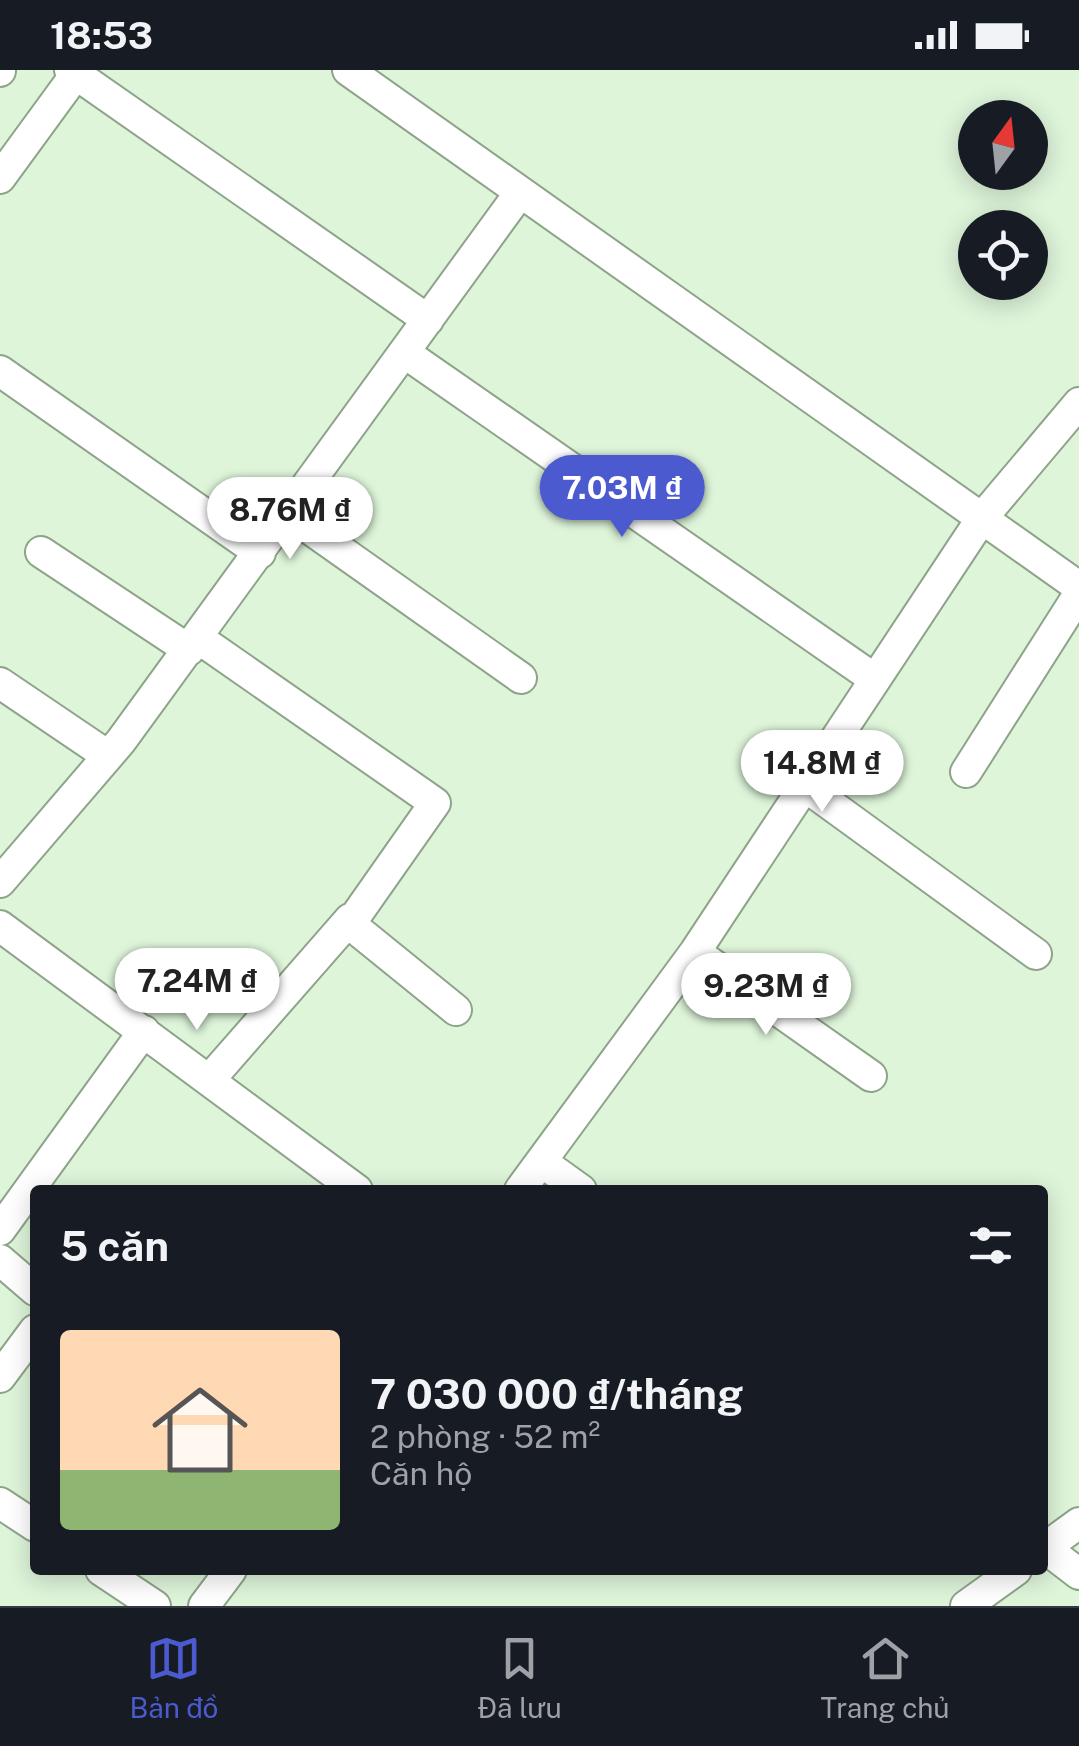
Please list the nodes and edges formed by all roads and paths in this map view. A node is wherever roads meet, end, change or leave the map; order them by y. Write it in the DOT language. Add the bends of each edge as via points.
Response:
graph roads {
  1 [pos="73,72"];
  2 [pos="363,75"];
  3 [pos="0,178"];
  4 [pos="519,194"];
  5 [pos="428,320"];
  6 [pos="405,353"];
  7 [pos="0,372"];
  8 [pos="1079,404"];
  9 [pos="289,514"];
  10 [pos="982,518"];
  11 [pos="42,552"];
  12 [pos="260,553"];
  13 [pos="1079,590"];
  14 [pos="193,644"];
  15 [pos="521,678"];
  16 [pos="873,678"];
  17 [pos="0,683"];
  18 [pos="108,756"];
  19 [pos="966,772"];
  20 [pos="805,786"];
  21 [pos="0,882"];
  22 [pos="350,919"];
  23 [pos="0,926"];
  24 [pos="696,952"];
  25 [pos="1036,954"];
  26 [pos="456,1010"];
  27 [pos="144,1031"];
  28 [pos="870,1076"];
  29 [pos="210,1079"];
  30 [pos="542,1162"];
  31 [pos="33,1185"];
  32 [pos="350,1185"];
  33 [pos="524,1185"];
  34 [pos="574,1185"];
  35 [pos="30,1189"];
  36 [pos="0,1230"];
  37 [pos="0,1260"];
  38 [pos="30,1286"];
  39 [pos="30,1337"];
  40 [pos="0,1377"];
  41 [pos="0,1503"];
  42 [pos="1079,1522"];
  43 [pos="30,1523"];
  44 [pos="1048,1547"];
  45 [pos="1048,1553"];
  46 [pos="1079,1574"];
  47 [pos="108,1575"];
  48 [pos="227,1575"];
  49 [pos="1009,1575"];
  50 [pos="155,1606"];
  51 [pos="204,1606"];
  52 [pos="966,1606"];
  1 -- 3 [label="street"];
  1 -- 5 [label="street"];
  2 -- 4 [label="street"];
  4 -- 5 [label="street"];
  4 -- 10 [label="street"];
  5 -- 6 [label="street"];
  6 -- 9 [label="street"];
  6 -- 16 [label="street"];
  7 -- 12 [label="street"];
  8 -- 10 [label="street"];
  9 -- 12 [label="street"];
  9 -- 15 [label="street"];
  10 -- 13 [label="street"];
  10 -- 16 [label="street"];
  11 -- 14 [label="street"];
  12 -- 14 [label="street"];
  13 -- 19 [label="street"];
  14 -- 18 [label="street"];
  14 -- 22 [label="street" via="435,803"];
  16 -- 20 [label="street"];
  17 -- 18 [label="street"];
  18 -- 21 [label="street"];
  20 -- 24 [label="street"];
  20 -- 25 [label="street"];
  22 -- 26 [label="street" via="353,929"];
  22 -- 29 [label="street"];
  23 -- 27 [label="street"];
  24 -- 28 [label="street"];
  24 -- 30 [label="street"];
  27 -- 29 [label="street"];
  27 -- 31 [label="street"];
  29 -- 32 [label="street"];
  30 -- 33 [label="street"];
  30 -- 34 [label="street"];
  35 -- 36 [label="street"];
  37 -- 38 [label="street"];
  39 -- 40 [label="street"];
  41 -- 43 [label="street"];
  42 -- 44 [label="street"];
  45 -- 46 [label="street"];
  47 -- 50 [label="street"];
  48 -- 51 [label="street"];
  49 -- 52 [label="street"];
}
